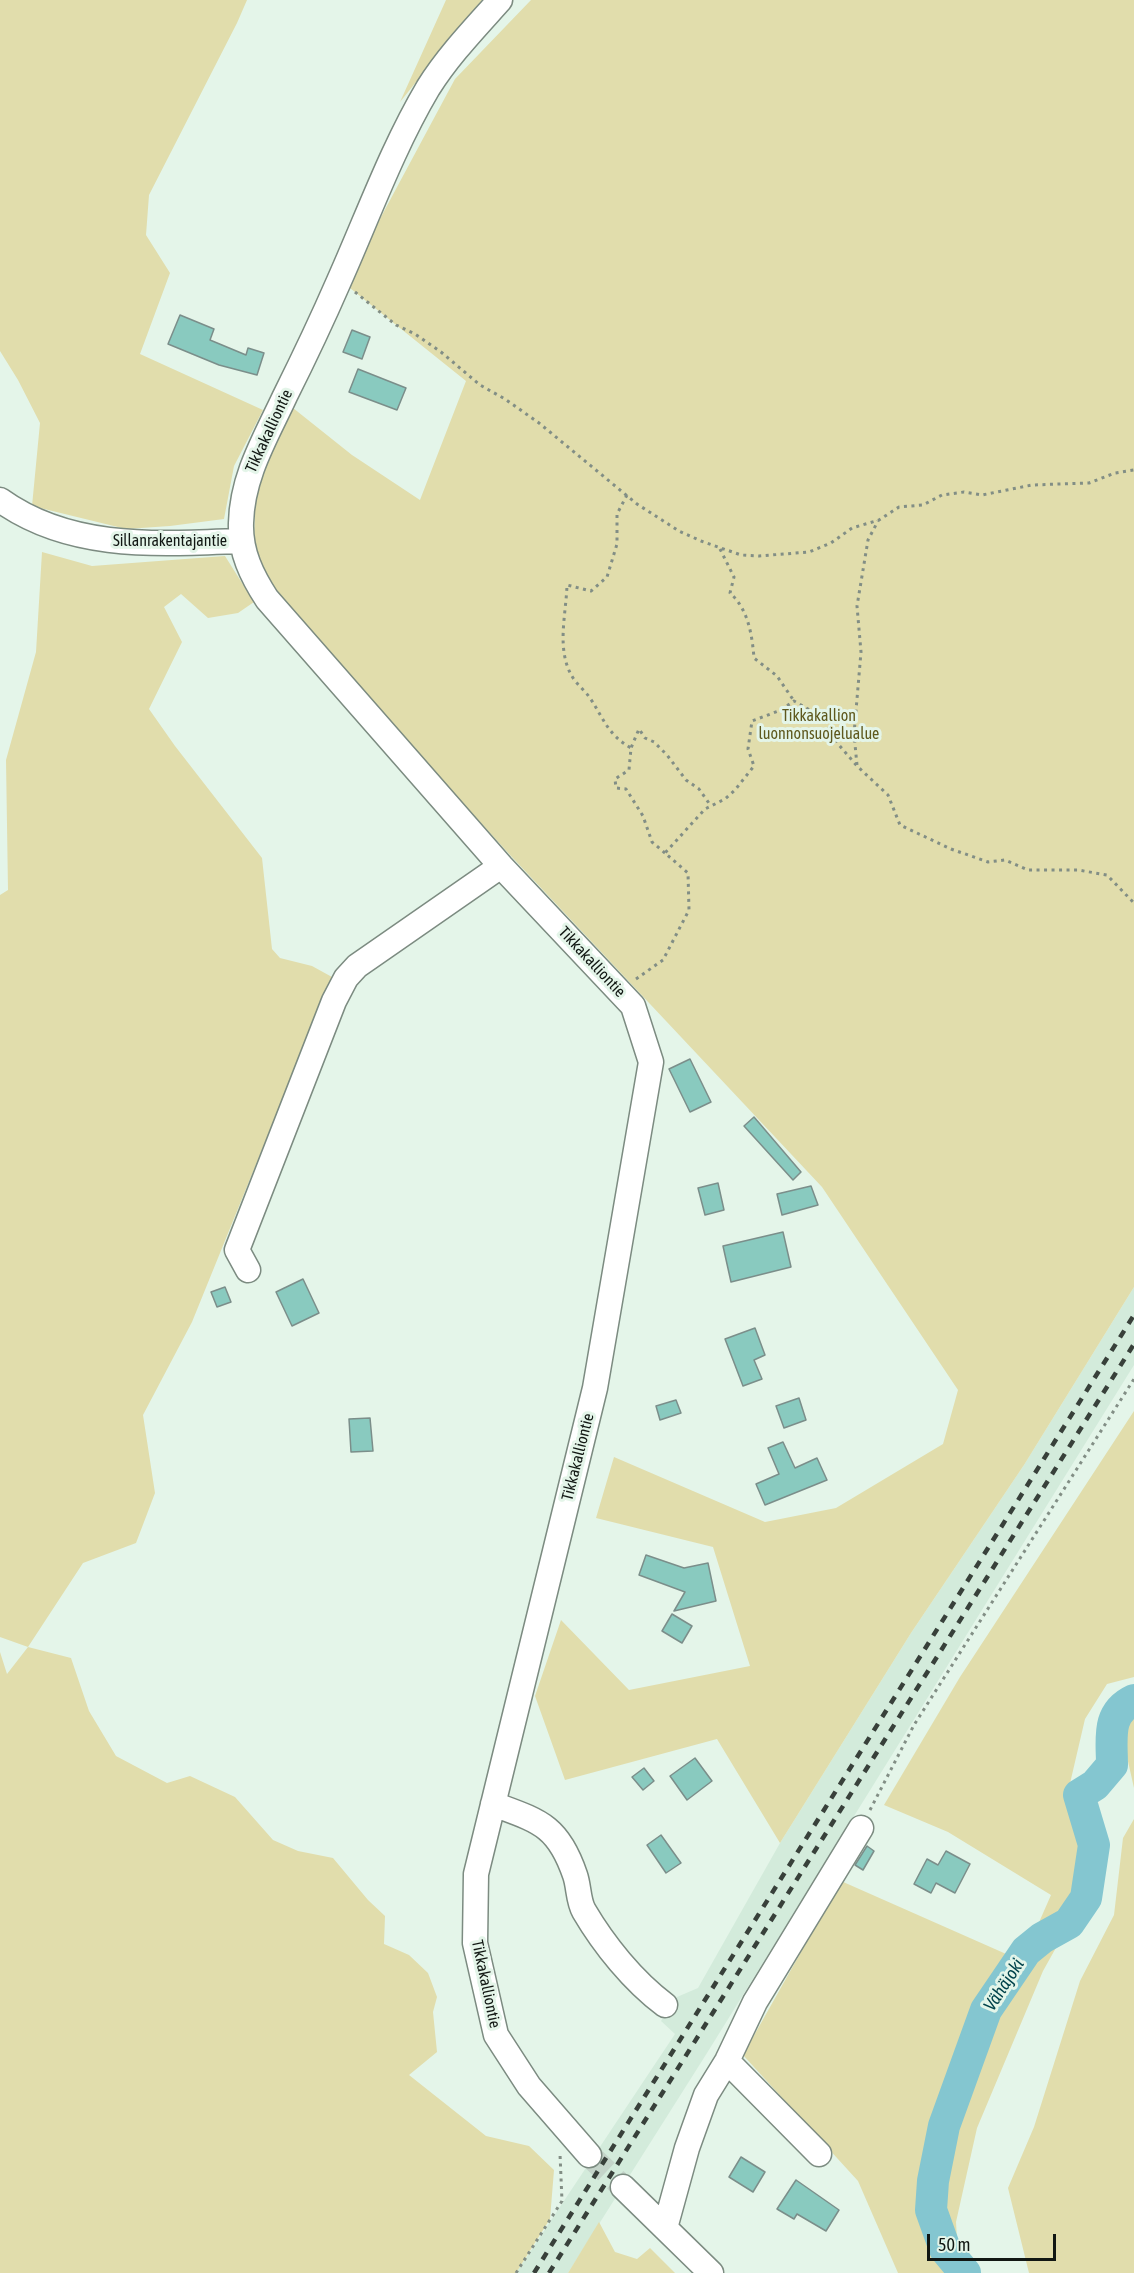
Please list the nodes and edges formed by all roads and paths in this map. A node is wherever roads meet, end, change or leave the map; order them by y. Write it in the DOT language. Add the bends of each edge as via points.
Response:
graph roads {
  1 [pos="500,0"];
  2 [pos="340,280"];
  3 [pos="1134,470"];
  4 [pos="627,495"];
  5 [pos="0,500"];
  6 [pos="879,519"];
  7 [pos="241,541"];
  8 [pos="720,549"];
  9 [pos="794,701"];
  10 [pos="631,748"];
  11 [pos="857,766"];
  12 [pos="711,806"];
  13 [pos="665,852"];
  14 [pos="501,866"];
  15 [pos="1133,902"];
  16 [pos="620,991"];
  17 [pos="248,1270"];
  18 [pos="1134,1378"];
  19 [pos="493,1804"];
  20 [pos="861,1828"];
  21 [pos="665,2005"];
  22 [pos="727,2061"];
  23 [pos="561,2122"];
  24 [pos="819,2154"];
  25 [pos="589,2155"];
  26 [pos="623,2187"];
  27 [pos="665,2228"];
  28 [pos="516,2273"];
  29 [pos="711,2273"];
  1 -- 2 [label="street, Tikkakalliontie" via="425,93 394,152"];
  2 -- 4 [label="path" via="396,325 441,352 480,386 539,423"];
  2 -- 7 [label="street, Tikkakalliontie" via="253,463 243,501"];
  3 -- 6 [label="path" via="1089,483 1032,485 982,495 942,495 923,505 900,507"];
  4 -- 8 [label="path" via="679,531"];
  4 -- 10 [label="path" via="617,514 617,544 607,577 591,591 567,585 563,626 564,658 574,680 590,697 617,740"];
  5 -- 7 [label="street, Sillanrakentajantie" via="43,524 112,542"];
  6 -- 8 [label="path" via="852,528 809,552 759,556"];
  6 -- 11 [label="path" via="868,540 857,606 861,652 854,734"];
  7 -- 14 [label="street, Tikkakalliontie" via="254,579 267,599"];
  8 -- 9 [label="path" via="734,577 730,593 740,602 752,634 754,658 777,676"];
  9 -- 11 [label="path" via="824,718"];
  9 -- 12 [label="path" via="752,721 748,749 754,766 735,790"];
  10 -- 12 [label="path" via="639,729"];
  10 -- 13 [label="path" via="629,770 615,779 616,788 626,789 643,816 652,842"];
  11 -- 15 [label="path" via="888,795 900,825 988,862 1005,860 1028,870 1078,870 1107,875"];
  12 -- 13 [label="path"];
  13 -- 16 [label="path" via="688,873 689,910 663,960"];
  14 -- 16 [label="street, Tikkakalliontie"];
  14 -- 17 [label="street" via="357,966 346,978 237,1250"];
  16 -- 19 [label="street, Tikkakalliontie" via="633,1006 651,1062 645,1105 595,1388"];
  18 -- 20 [label="path" via="914,1725"];
  19 -- 21 [label="street" via="538,1821 562,1843 576,1877 582,1909 609,1947 648,1992"];
  19 -- 23 [label="street, Tikkakalliontie" via="476,1874 475,1943 496,2035 529,2086"];
  20 -- 22 [label="street" via="755,2002"];
  22 -- 24 [label="street"];
  22 -- 27 [label="street" via="706,2095"];
  23 -- 25 [label="street, Tikkakalliontie"];
  23 -- 28 [label="path" via="562,2201"];
  26 -- 27 [label="street"];
  27 -- 29 [label="street"];
}
